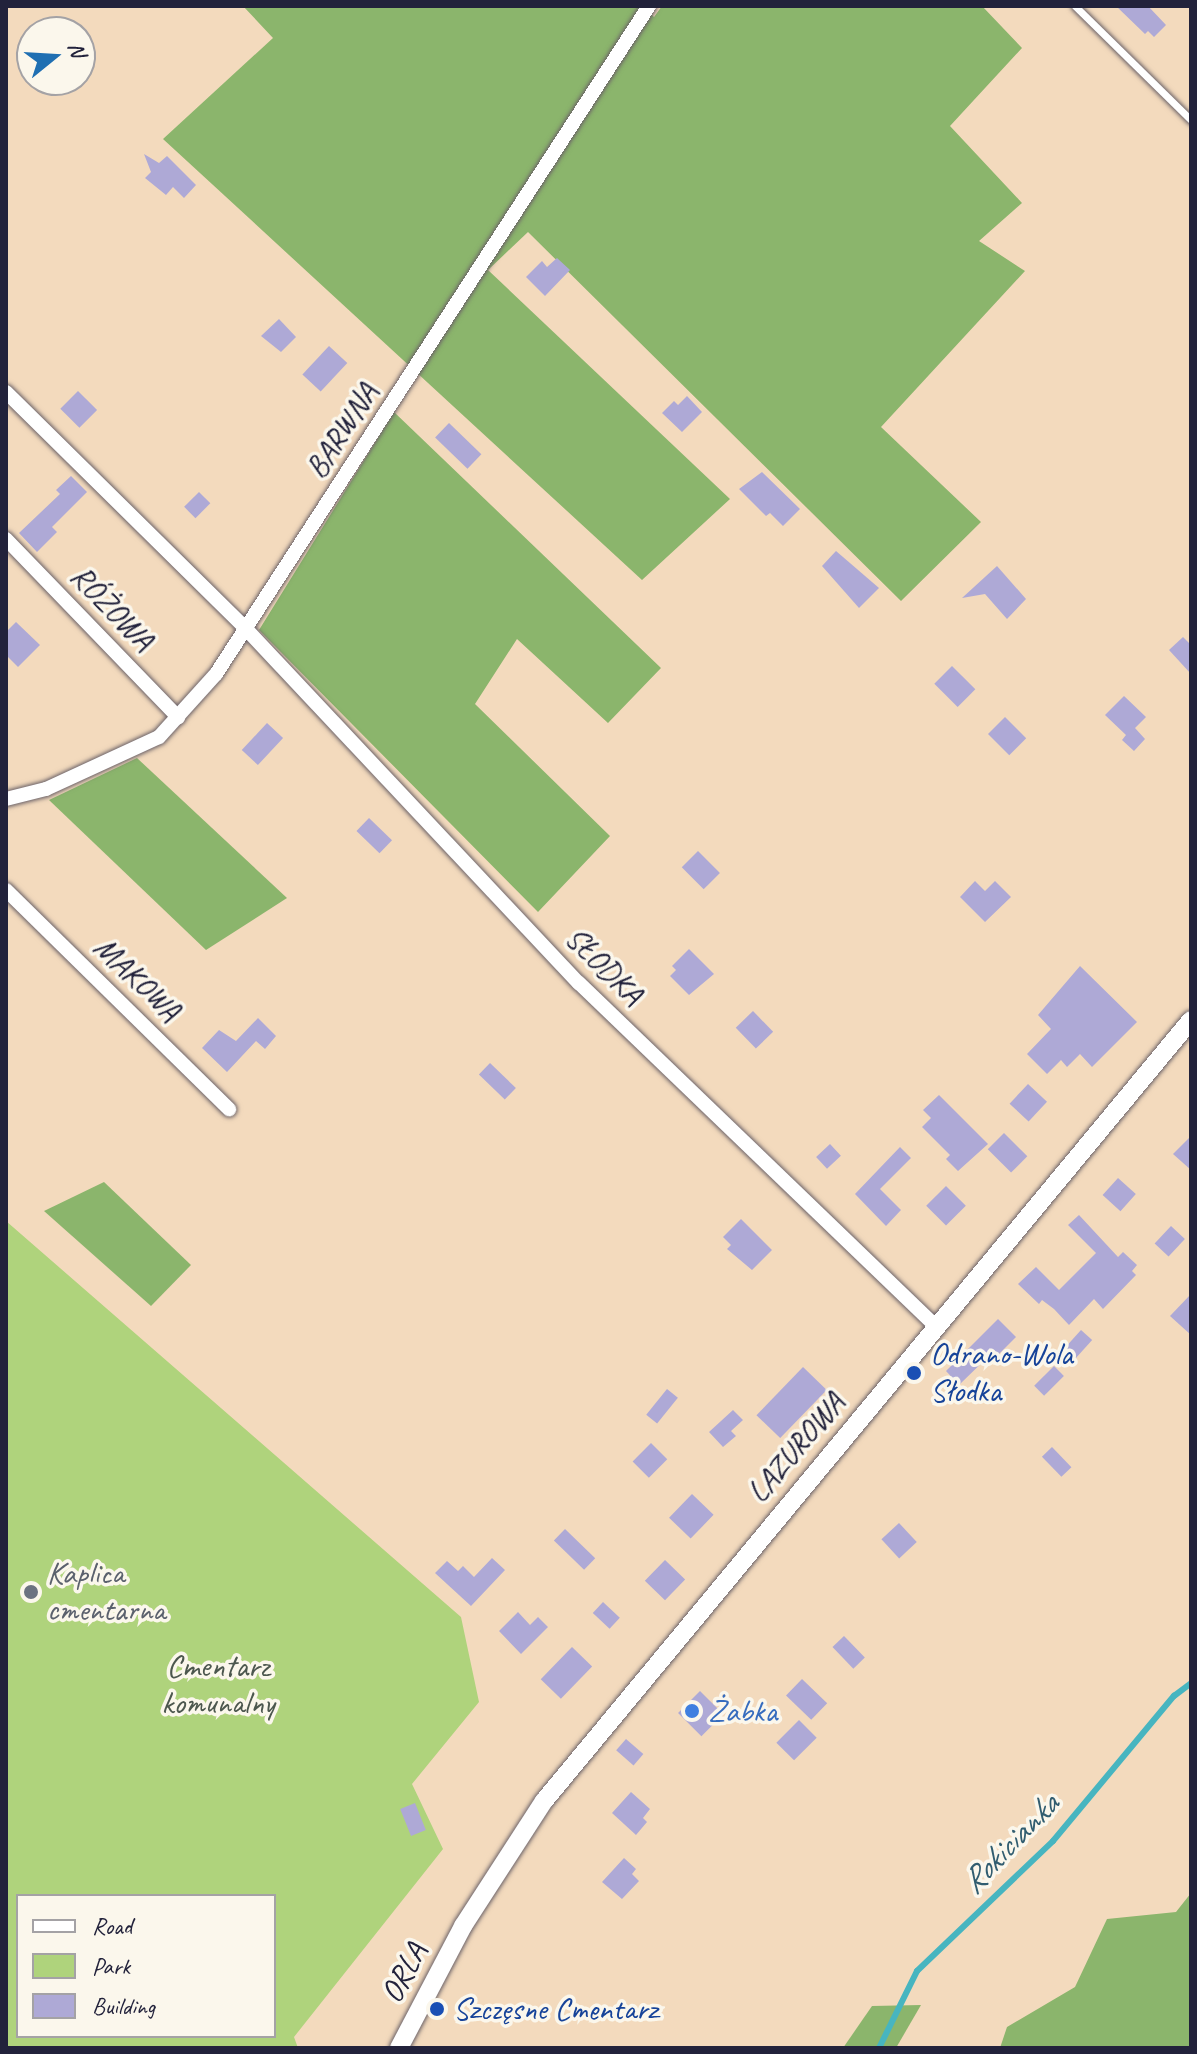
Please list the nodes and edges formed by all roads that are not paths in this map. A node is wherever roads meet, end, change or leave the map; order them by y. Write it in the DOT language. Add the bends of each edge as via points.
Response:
graph roads {
  1 [pos="649,6"];
  2 [pos="1075,6"];
  3 [pos="1191,120"];
  4 [pos="6,392"];
  5 [pos="6,539"];
  6 [pos="248,631"];
  7 [pos="178,717"];
  8 [pos="6,799"];
  9 [pos="6,890"];
  10 [pos="1191,1020"];
  11 [pos="229,1109"];
  12 [pos="936,1327"];
  13 [pos="463,1926"];
  14 [pos="399,2048"];
  1 -- 6 [label="street, BARWNA"];
  2 -- 3 [label="lane"];
  4 -- 6 [label="street, SŁODKA"];
  5 -- 7 [label="street, RÓŻOWA"];
  6 -- 7 [label="street, BARWNA"];
  6 -- 12 [label="street, SŁODKA" via="579,983"];
  7 -- 8 [label="street, BARWNA" via="159,737 46,789"];
  9 -- 11 [label="street, MAKOWA"];
  10 -- 12 [label="street, LAZUROWA"];
  12 -- 13 [label="street, LAZUROWA" via="553,1790"];
  13 -- 14 [label="street, ORLA"];
}
